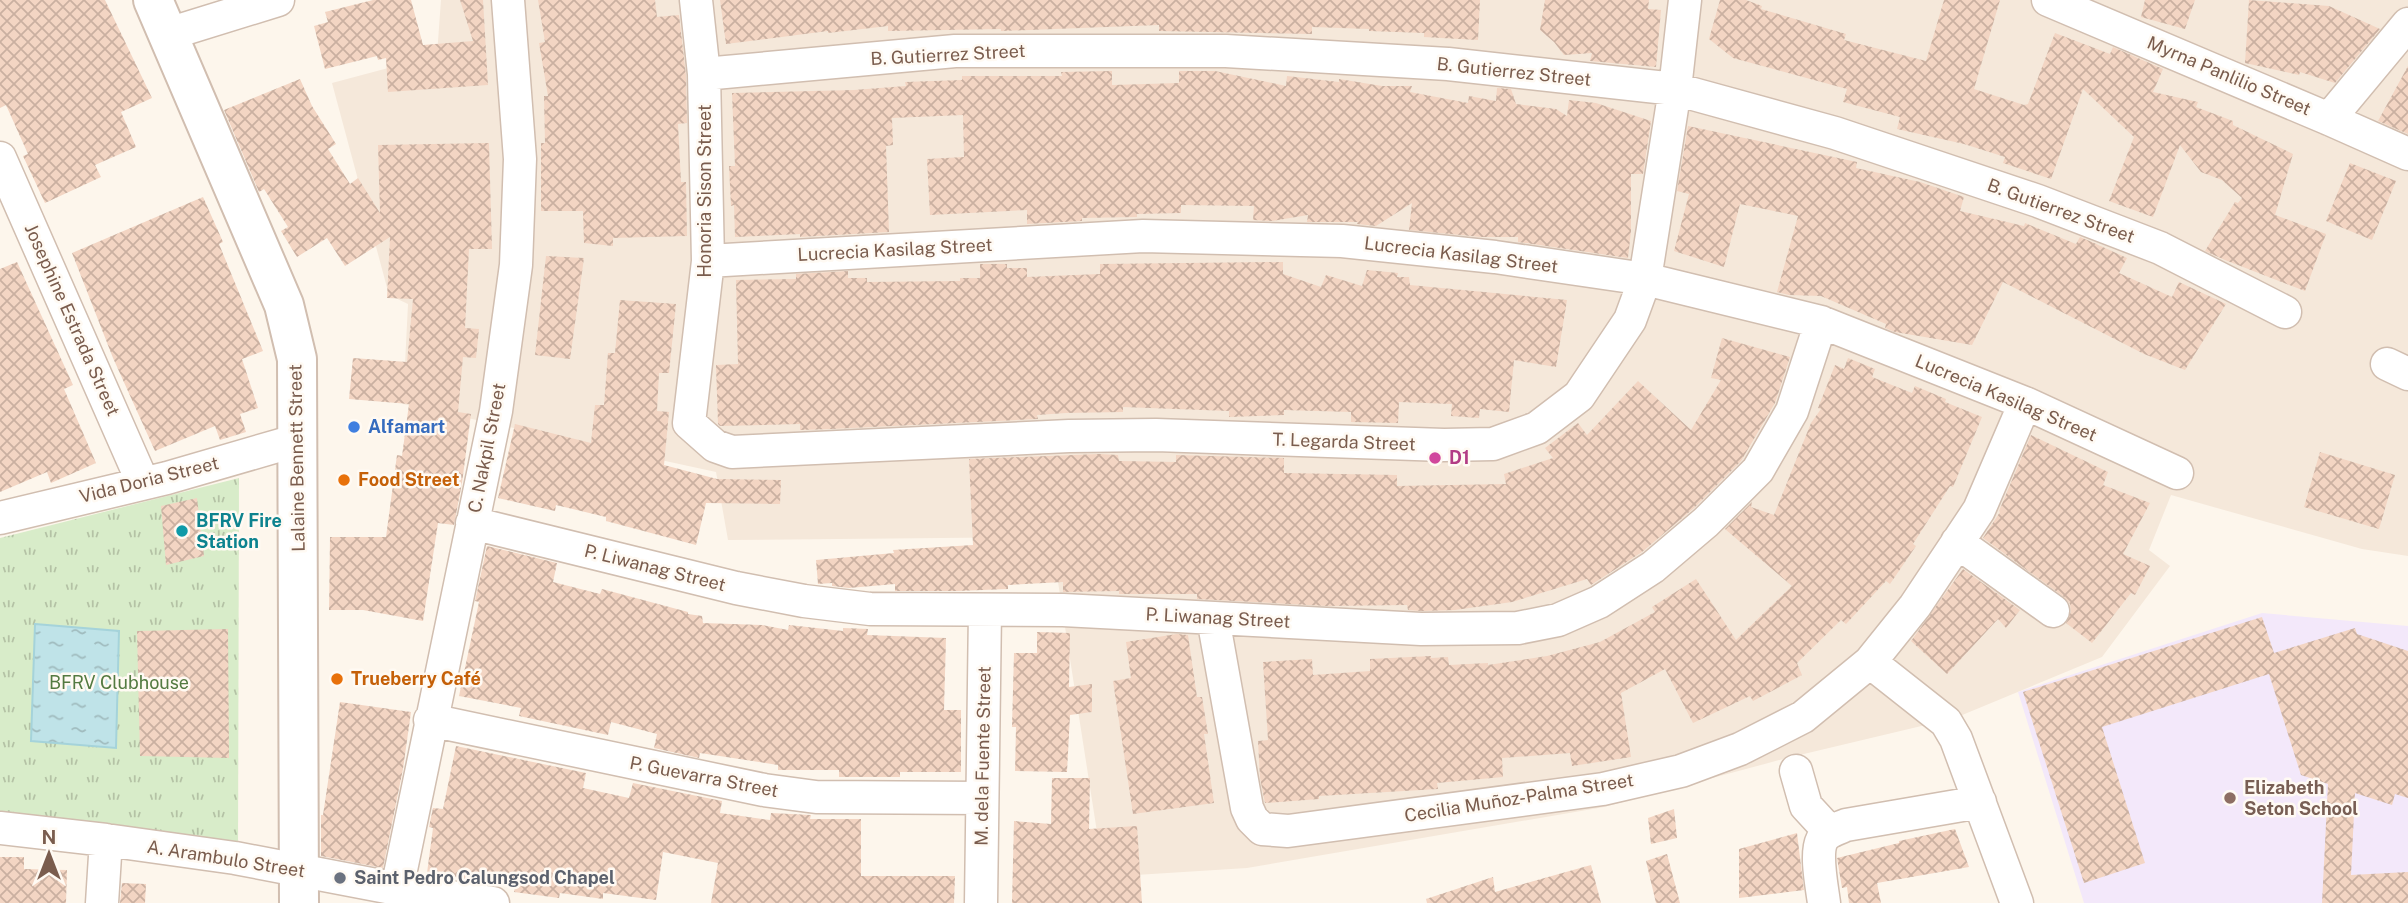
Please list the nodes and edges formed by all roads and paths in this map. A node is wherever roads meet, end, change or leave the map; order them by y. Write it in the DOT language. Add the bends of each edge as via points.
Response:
graph roads {
  1 [pos="153,0"];
  2 [pos="278,0"];
  3 [pos="508,0"];
  4 [pos="696,0"];
  5 [pos="1685,0"];
  6 [pos="2048,0"];
  7 [pos="2408,24"];
  8 [pos="168,34"];
  9 [pos="704,74"];
  10 [pos="1675,89"];
  11 [pos="2329,118"];
  12 [pos="2408,154"];
  13 [pos="0,158"];
  14 [pos="708,261"];
  15 [pos="1645,279"];
  16 [pos="2285,312"];
  17 [pos="1821,322"];
  18 [pos="2025,403"];
  19 [pos="689,423"];
  20 [pos="298,440"];
  21 [pos="2177,473"];
  22 [pos="143,483"];
  23 [pos="0,518"];
  24 [pos="472,523"];
  25 [pos="1957,542"];
  26 [pos="985,610"];
  27 [pos="2053,611"];
  28 [pos="1213,618"];
  29 [pos="1870,662"];
  30 [pos="430,720"];
  31 [pos="1796,771"];
  32 [pos="982,798"];
  33 [pos="1980,802"];
  34 [pos="0,828"];
  35 [pos="1830,832"];
  36 [pos="106,839"];
  37 [pos="299,887"];
  38 [pos="397,889"];
  39 [pos="102,903"];
  40 [pos="493,903"];
  41 [pos="981,903"];
  42 [pos="1824,903"];
  43 [pos="2017,903"];
  1 -- 8 [label="street, Lalaine Bennett Street"];
  2 -- 8 [label="street"];
  3 -- 24 [label="street, C. Nakpil Street" via="520,159 516,265 496,411"];
  4 -- 9 [label="street, Honoria Sison Street"];
  5 -- 10 [label="street, T. Legarda Street"];
  6 -- 11 [label="street, Myrna Panlilio Street"];
  7 -- 11 [label="street"];
  8 -- 20 [label="street, Lalaine Bennett Street" via="284,305 297,359"];
  9 -- 10 [label="street, B. Gutierrez Street" via="955,51 1226,51 1448,64"];
  9 -- 14 [label="street, Honoria Sison Street"];
  10 -- 15 [label="street, T. Legarda Street"];
  10 -- 16 [label="street, B. Gutierrez Street" via="1835,134 2038,201 2160,248"];
  11 -- 12 [label="street, Myrna Panlilio Street"];
  13 -- 22 [label="street, Josephine Estrada Street"];
  14 -- 15 [label="street, Lucrecia Kasilag Street" via="1143,236 1342,241"];
  14 -- 19 [label="street, Honoria Sison Street"];
  15 -- 17 [label="street, Lucrecia Kasilag Street"];
  15 -- 19 [label="street, T. Legarda Street" via="1630,320 1579,396 1537,428 1493,444 1156,435 732,452 715,446"];
  17 -- 18 [label="street, Lucrecia Kasilag Street"];
  17 -- 28 [label="street, P. Liwanag Street" via="1792,411 1758,470 1653,567 1600,602 1558,620 1518,628 1420,629"];
  18 -- 21 [label="street, Lucrecia Kasilag Street"];
  18 -- 25 [label="street, Cecilia Muñoz-Palma Street" via="1979,510"];
  20 -- 22 [label="street, Vida Doria Street"];
  20 -- 37 [label="street, Lalaine Bennett Street"];
  22 -- 23 [label="street, Vida Doria Street"];
  24 -- 26 [label="street, P. Liwanag Street" via="804,601 870,610"];
  24 -- 30 [label="street, C. Nakpil Street"];
  25 -- 27 [label="street"];
  25 -- 29 [label="street, Cecilia Muñoz-Palma Street" via="1915,606"];
  26 -- 28 [label="street, P. Liwanag Street"];
  26 -- 32 [label="street, M. dela Fuente Street"];
  28 -- 29 [label="street, Cecilia Muñoz-Palma Street" via="1247,808 1262,829 1275,832 1603,789 1681,771 1740,749 1803,717"];
  29 -- 33 [label="street" via="1945,722"];
  30 -- 32 [label="street, P. Guevarra Street" via="777,792 816,797"];
  30 -- 38 [label="street, C. Nakpil Street"];
  31 -- 35 [label="street" via="1806,806"];
  32 -- 41 [label="street, M. dela Fuente Street"];
  33 -- 35 [label="street" via="1846,825"];
  33 -- 43 [label="street"];
  34 -- 36 [label="street, A. Arambulo Street"];
  35 -- 42 [label="street" via="1822,841 1819,861"];
  36 -- 37 [label="street, A. Arambulo Street"];
  36 -- 39 [label="street"];
  37 -- 38 [label="street, A. Arambulo Street"];
  38 -- 40 [label="street, A. Arambulo Street"];
}
